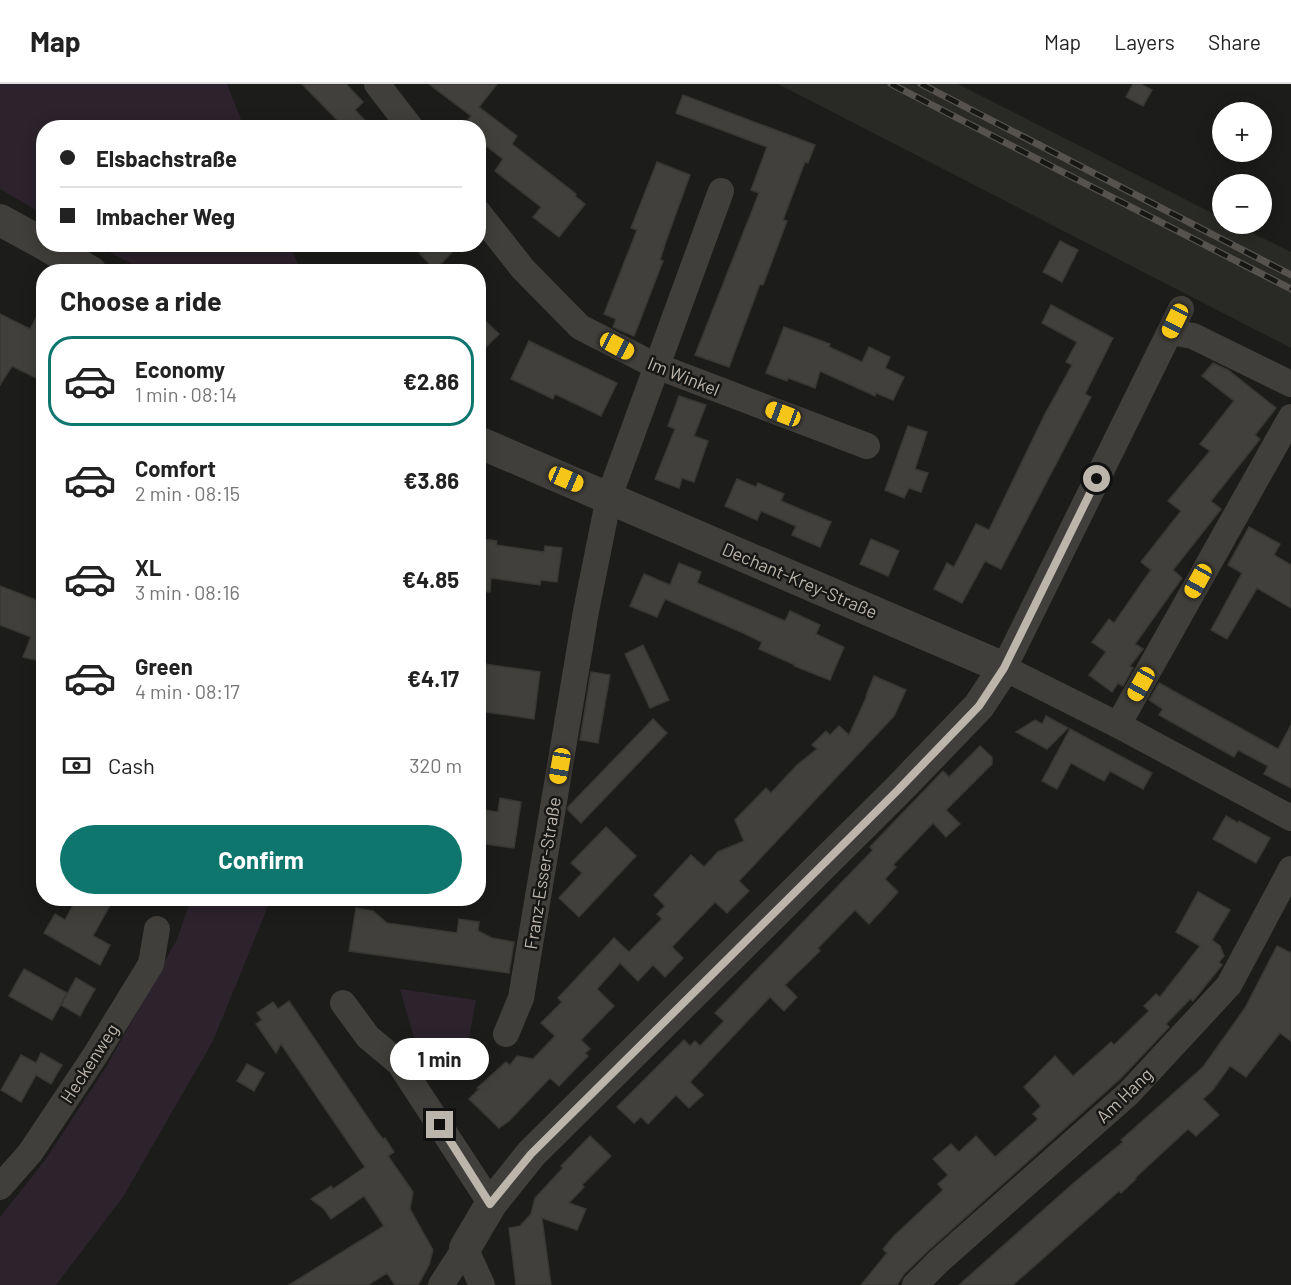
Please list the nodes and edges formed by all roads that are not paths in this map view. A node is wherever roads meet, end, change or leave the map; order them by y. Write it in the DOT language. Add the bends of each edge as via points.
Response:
graph roads {
  1 [pos="377,84"];
  2 [pos="405,120"];
  3 [pos="721,191"];
  4 [pos="0,219"];
  5 [pos="486,222"];
  6 [pos="36,239"];
  7 [pos="57,252"];
  8 [pos="78,264"];
  9 [pos="657,367"];
  10 [pos="1291,384"];
  11 [pos="1291,417"];
  12 [pos="486,445"];
  13 [pos="867,446"];
  14 [pos="609,497"];
  15 [pos="1004,668"];
  16 [pos="1118,725"];
  17 [pos="1291,818"];
  18 [pos="1291,869"];
  19 [pos="157,929"];
  20 [pos="343,1003"];
  21 [pos="506,1034"];
  22 [pos="0,1187"];
  23 [pos="490,1204"];
  24 [pos="465,1248"];
  25 [pos="441,1285"];
  26 [pos="483,1285"];
  27 [pos="915,1285"];
  1 -- 2 [label="street"];
  3 -- 9 [label="street, Franz-Esser-Straße"];
  4 -- 6 [label="street"];
  5 -- 9 [label="street, Im Winkel" via="523,269 580,327"];
  7 -- 8 [label="street"];
  9 -- 13 [label="street, Im Winkel"];
  9 -- 14 [label="street, Franz-Esser-Straße"];
  10 -- 15 [label="street" via="1193,336 1175,321"];
  11 -- 16 [label="street"];
  12 -- 14 [label="street, Dechant-Krey-Straße"];
  14 -- 15 [label="street, Dechant-Krey-Straße"];
  14 -- 21 [label="street, Franz-Esser-Straße" via="521,998"];
  15 -- 16 [label="street, Dechant-Krey-Straße"];
  15 -- 23 [label="street" via="979,706 539,1146"];
  16 -- 17 [label="street, Dechant-Krey-Straße"];
  18 -- 27 [label="street, Am Hang" via="1228,985 1129,1093"];
  19 -- 22 [label="street, Heckenweg" via="151,964 36,1143"];
  20 -- 23 [label="street" via="368,1036 399,1063"];
  23 -- 24 [label="street"];
  24 -- 25 [label="street"];
  24 -- 26 [label="street"];
}
